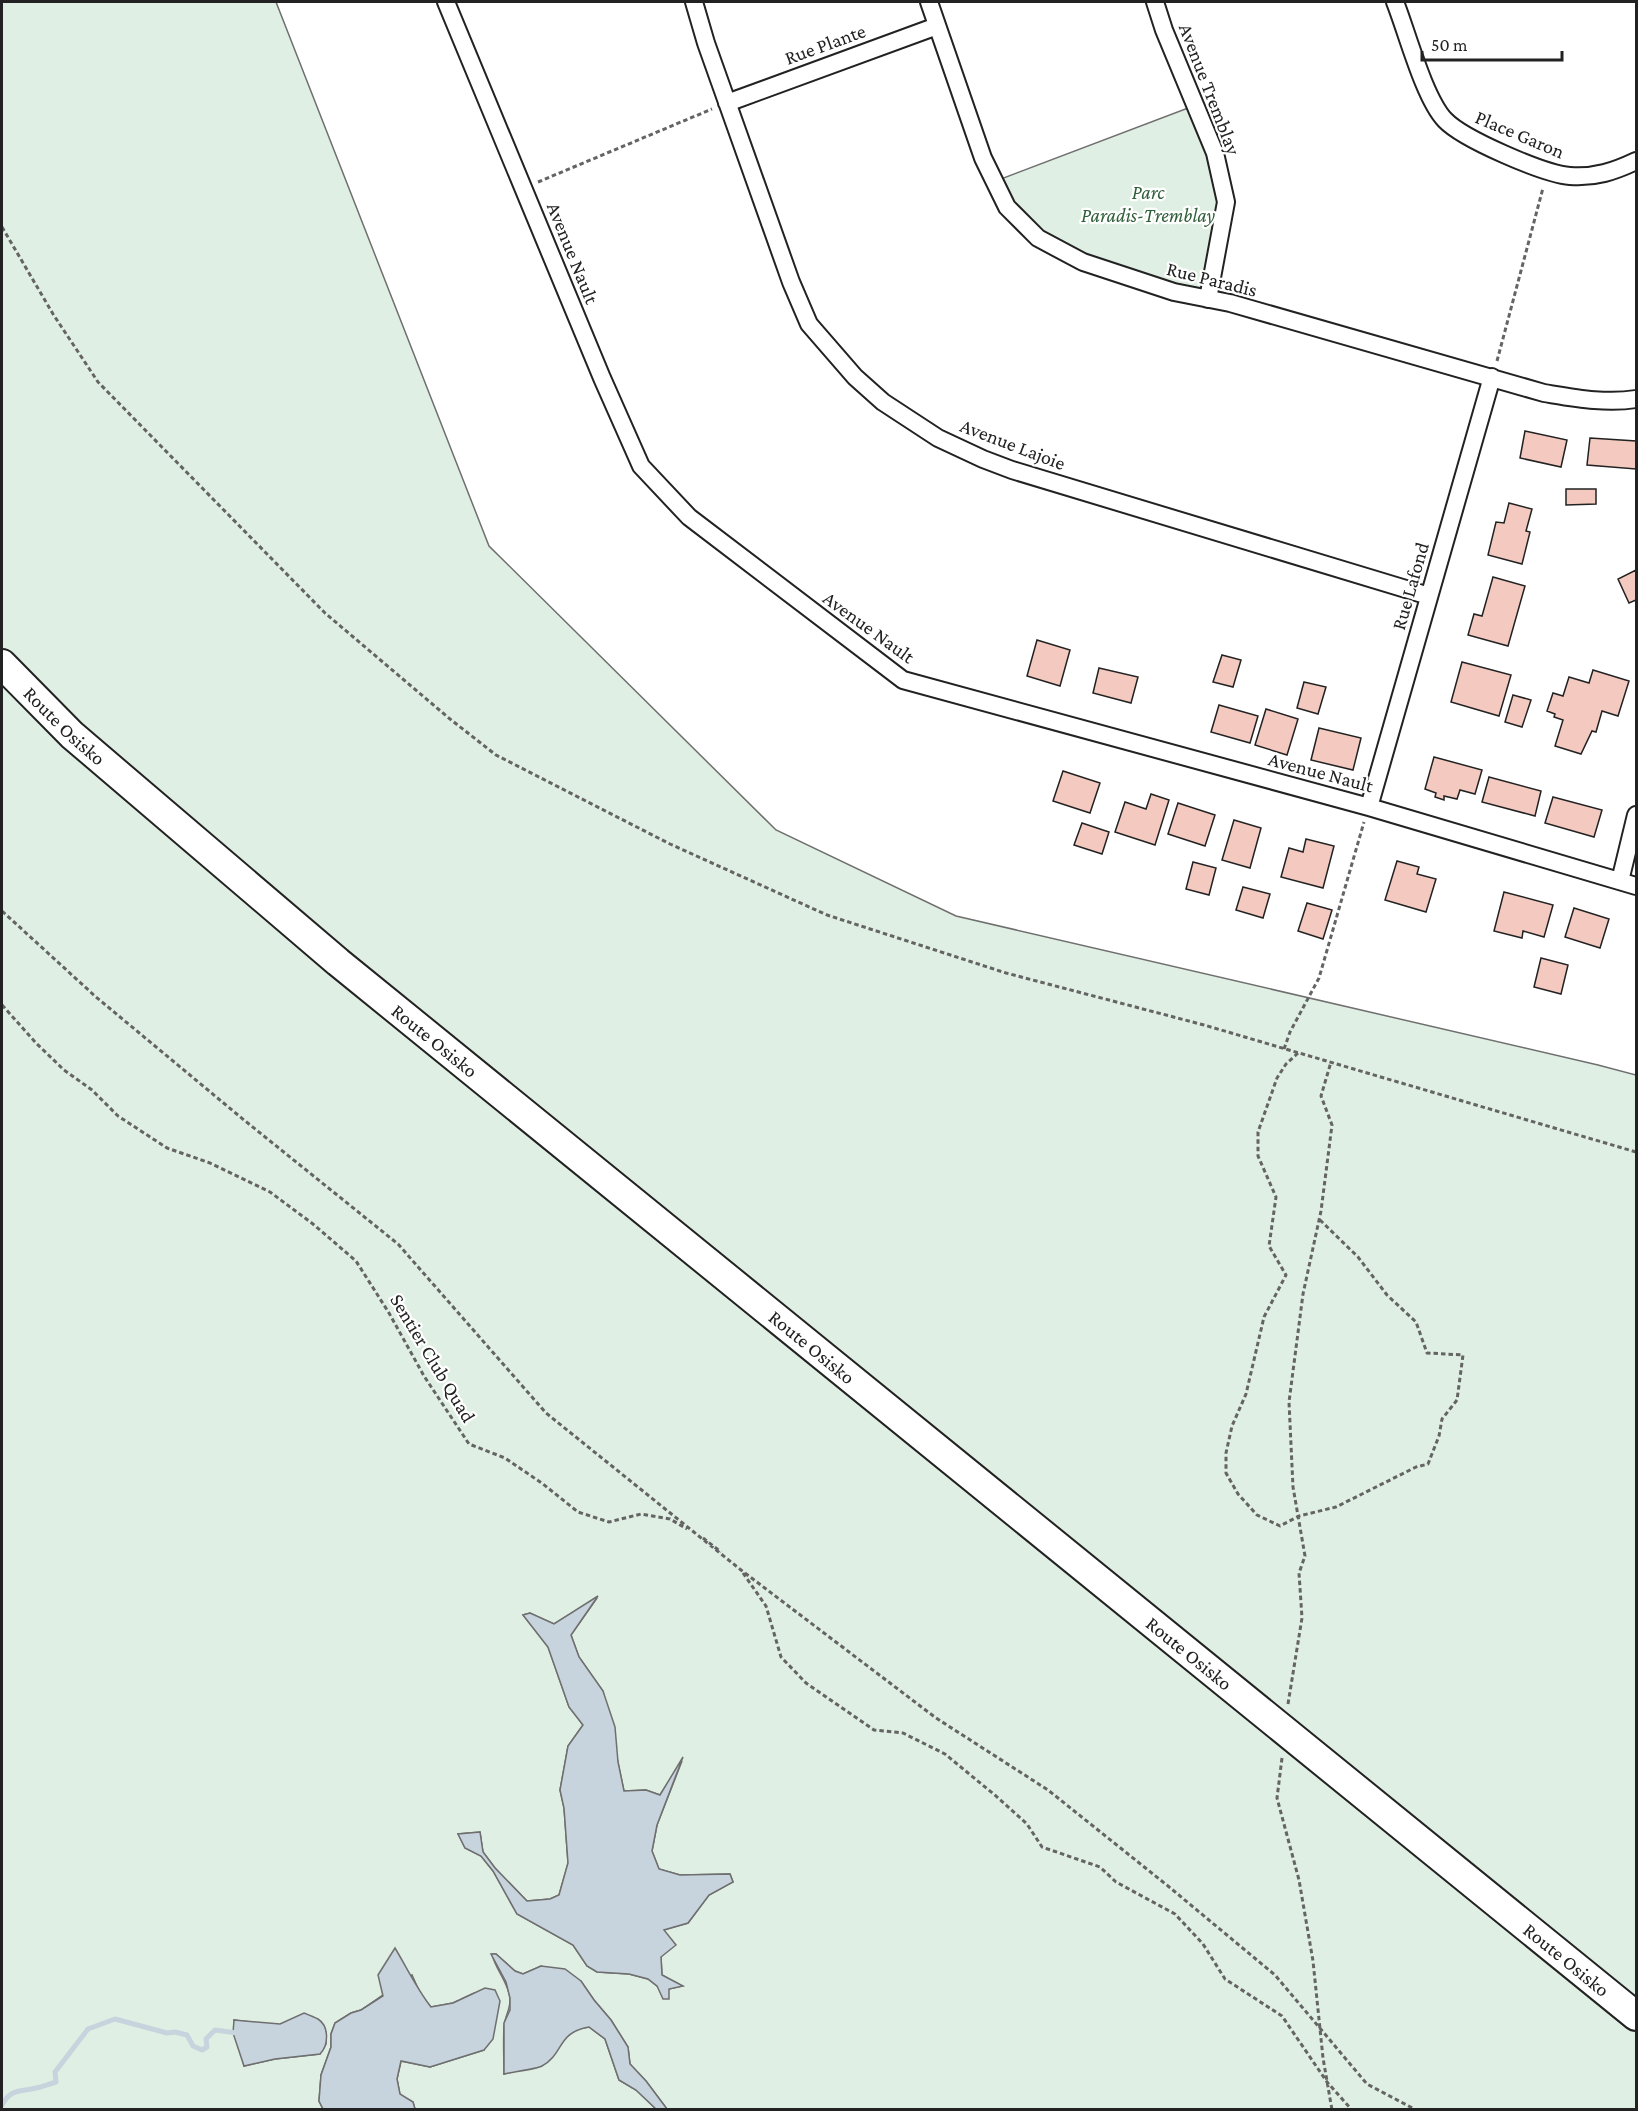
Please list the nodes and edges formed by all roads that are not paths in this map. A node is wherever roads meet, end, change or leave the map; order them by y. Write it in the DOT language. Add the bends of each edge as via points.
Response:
graph roads {
  1 [pos="446,2"];
  2 [pos="694,2"];
  3 [pos="929,2"];
  4 [pos="1155,2"];
  5 [pos="1395,2"];
  6 [pos="938,26"];
  7 [pos="727,103"];
  8 [pos="1636,161"];
  9 [pos="1208,299"];
  10 [pos="1492,377"];
  11 [pos="1636,399"];
  12 [pos="1429,596"];
  13 [pos="2,664"];
  14 [pos="1369,807"];
  15 [pos="1636,815"];
  16 [pos="1620,881"];
  17 [pos="1636,886"];
  18 [pos="1636,2016"];
  1 -- 14 [label="street, Avenue Nault" via="641,466 689,517 903,680"];
  2 -- 7 [label="street, Avenue Lajoie"];
  3 -- 6 [label="street, Rue Paradis"];
  4 -- 9 [label="street, Avenue Tremblay" via="1215,153 1226,202"];
  5 -- 8 [label="street, Place Garon" via="1429,94 1444,120 1465,136 1547,171 1570,176 1601,175"];
  6 -- 7 [label="street, Rue Plante"];
  6 -- 9 [label="street, Rue Paradis" via="983,158 1007,207 1038,238 1083,262"];
  7 -- 12 [label="street, Avenue Lajoie" via="809,324 855,377 883,402 938,438 1012,470"];
  9 -- 10 [label="street, Rue Paradis"];
  10 -- 11 [label="street, Rue Paradis" via="1544,393 1621,402"];
  10 -- 12 [label="street, Rue Lafond"];
  12 -- 14 [label="street, Rue Lafond"];
  13 -- 18 [label="highway, Route Osisko" via="72,735 338,962"];
  14 -- 16 [label="street, Avenue Nault"];
  15 -- 16 [label="street"];
  16 -- 17 [label="street, Avenue Nault"];
}
